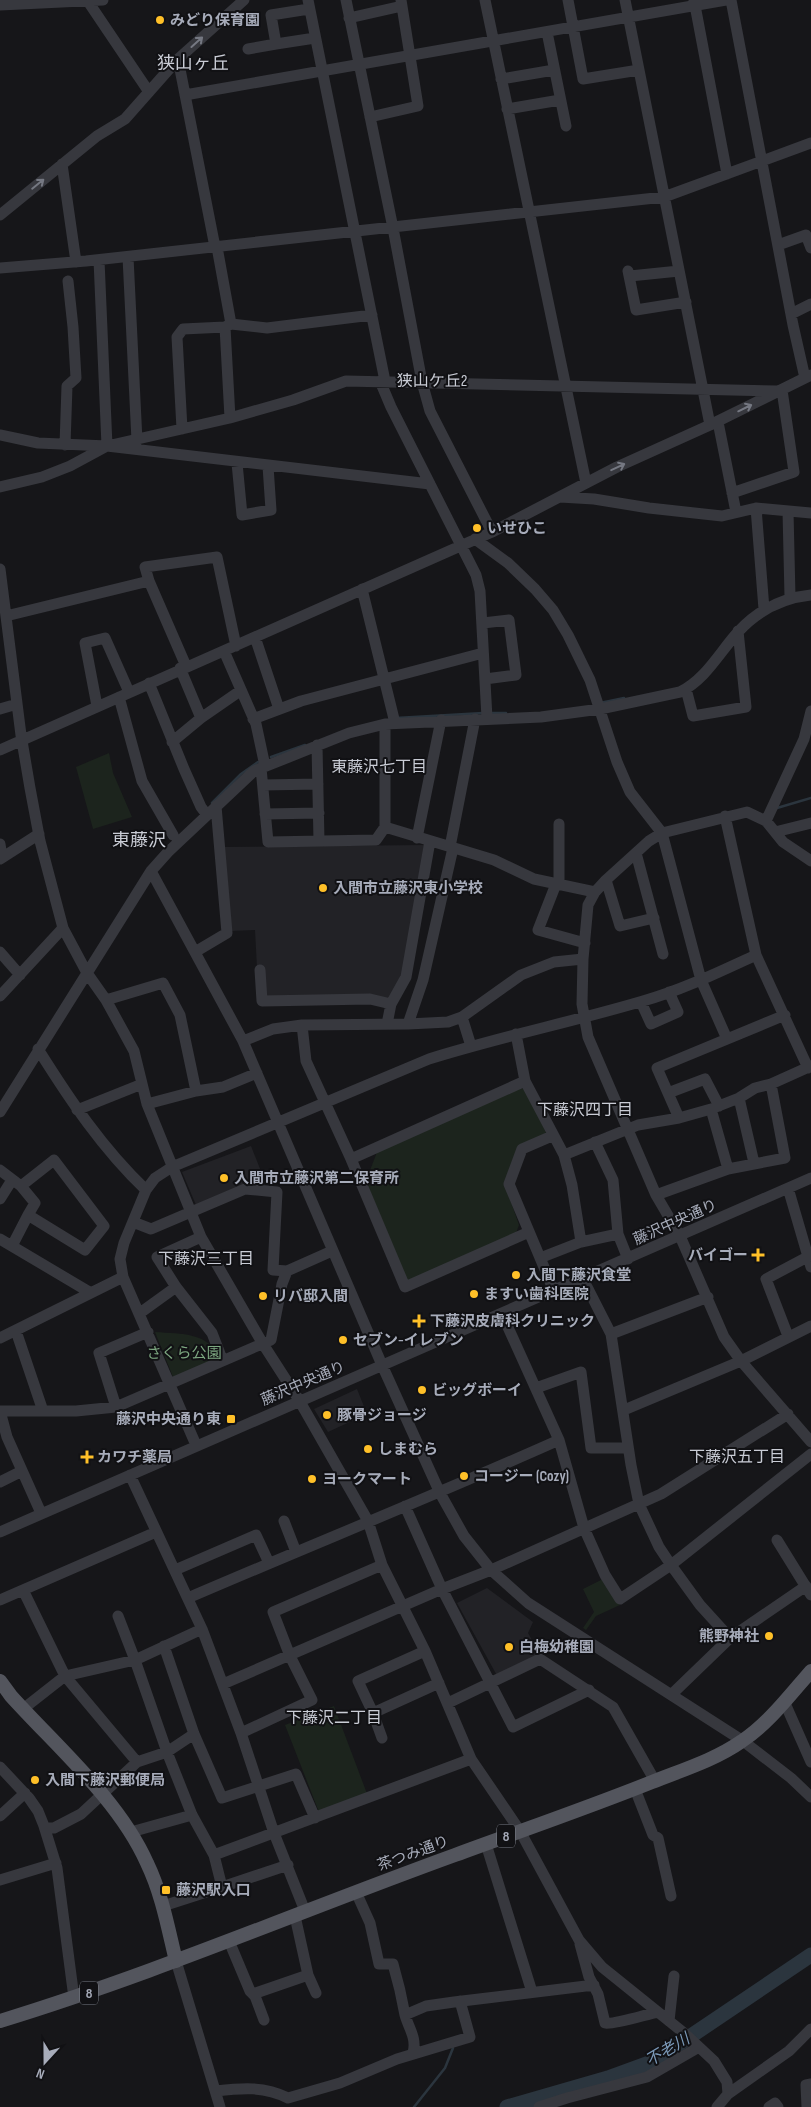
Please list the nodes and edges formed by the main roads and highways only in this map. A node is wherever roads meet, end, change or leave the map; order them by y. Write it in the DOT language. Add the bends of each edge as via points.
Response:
graph roads {
  1 [pos="811,1671"];
  2 [pos="0,1681"];
  3 [pos="176,1961"];
  4 [pos="0,2022"];
  1 -- 3 [label="main road, 茶つみ通り / 8" via="743,1741 712,1758"];
  2 -- 3 [label="main road" via="131,1832 163,1906"];
  3 -- 4 [label="main road, 茶つみ通り / 8"];
}
